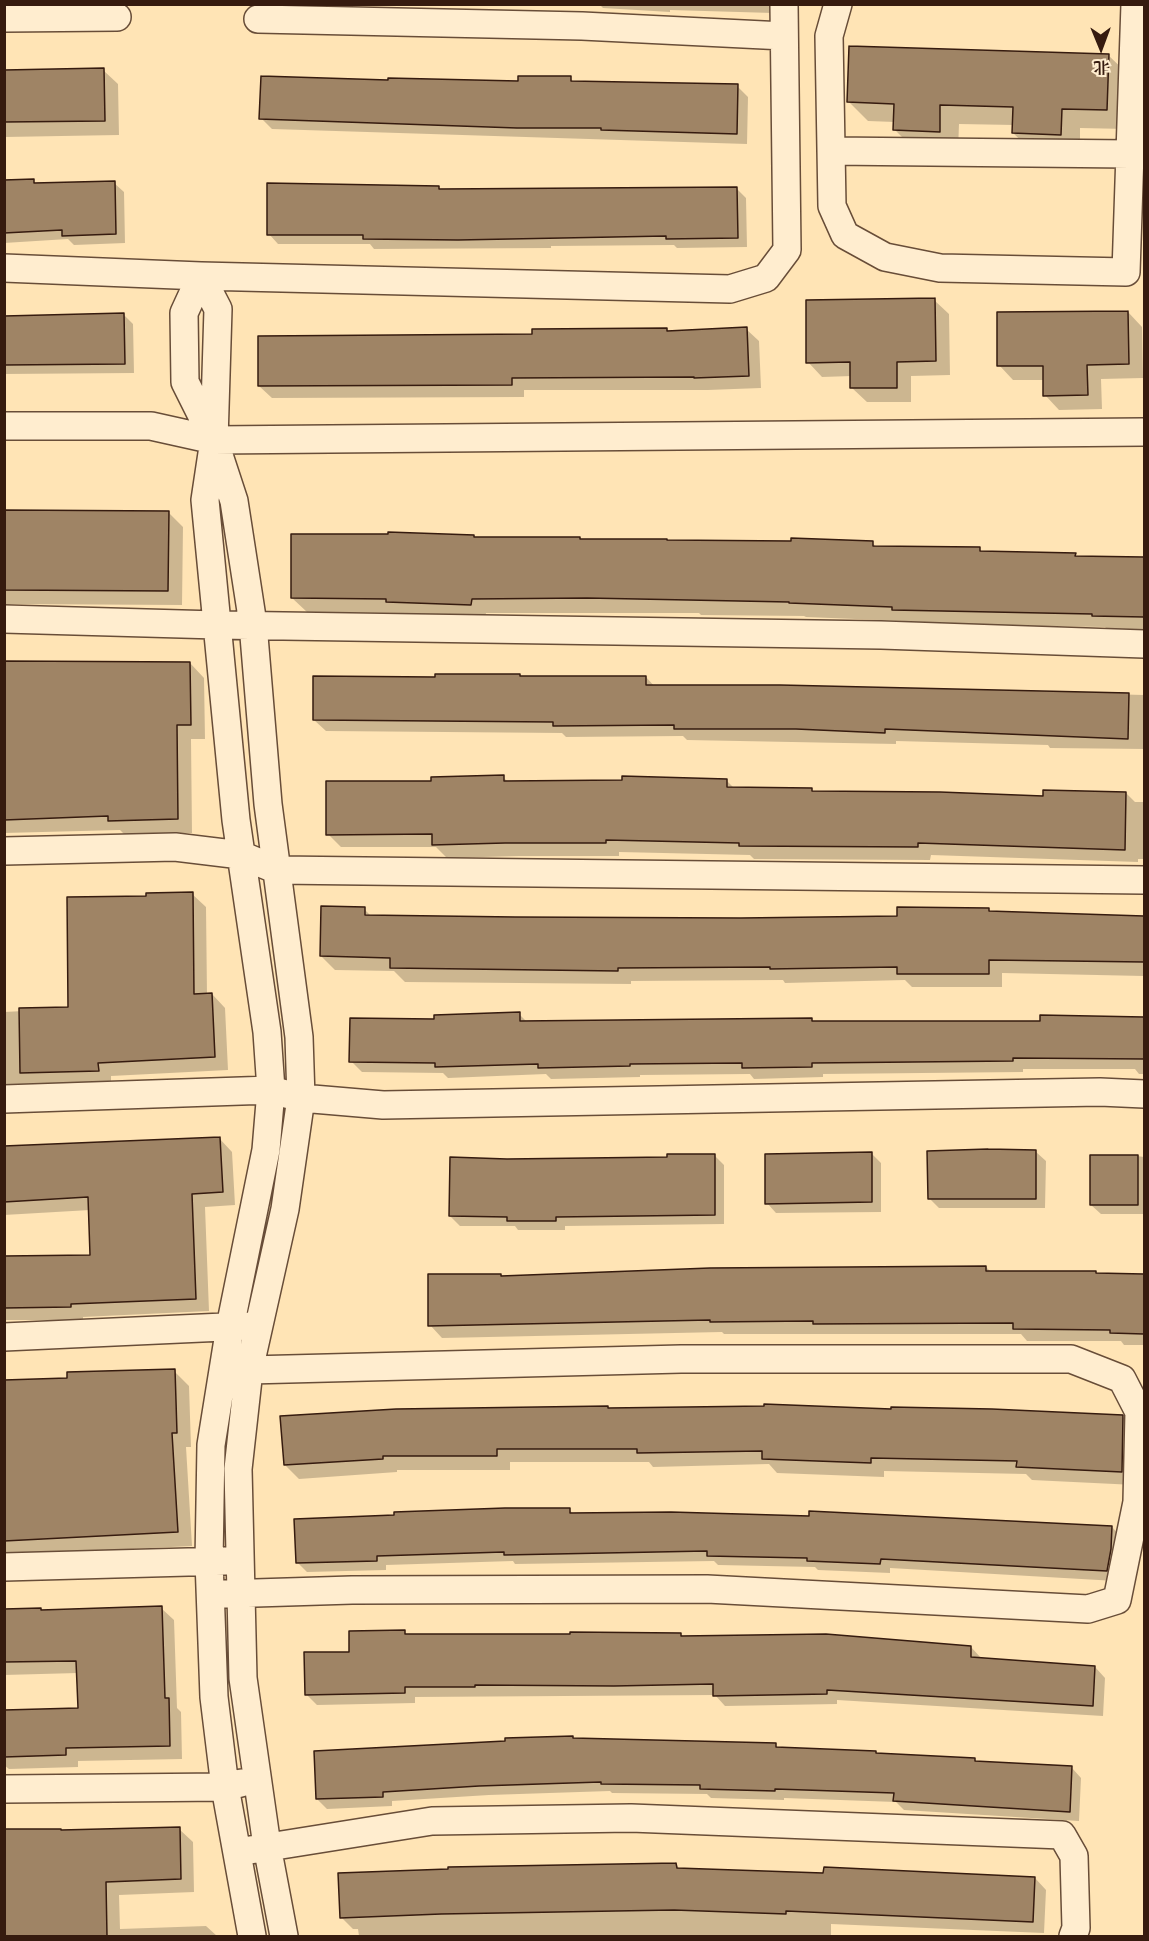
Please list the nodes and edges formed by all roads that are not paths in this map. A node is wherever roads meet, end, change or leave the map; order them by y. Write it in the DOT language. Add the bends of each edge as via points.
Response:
graph roads {
  1 [pos="784,4"];
  2 [pos="838,4"];
  3 [pos="1135,4"];
  4 [pos="117,17"];
  5 [pos="4,18"];
  6 [pos="258,19"];
  7 [pos="784,36"];
  8 [pos="831,151"];
  9 [pos="1130,154"];
  10 [pos="4,268"];
  11 [pos="201,276"];
  12 [pos="4,426"];
  13 [pos="1144,432"];
  14 [pos="214,440"];
  15 [pos="4,619"];
  16 [pos="253,624"];
  17 [pos="217,625"];
  18 [pos="1144,644"];
  19 [pos="4,851"];
  20 [pos="241,855"];
  21 [pos="277,870"];
  22 [pos="1144,880"];
  23 [pos="271,1090"];
  24 [pos="1144,1094"];
  25 [pos="301,1098"];
  26 [pos="4,1099"];
  27 [pos="259,1325"];
  28 [pos="230,1327"];
  29 [pos="4,1337"];
  30 [pos="249,1370"];
  31 [pos="223,1374"];
  32 [pos="239,1560"];
  33 [pos="209,1561"];
  34 [pos="4,1567"];
  35 [pos="240,1593"];
  36 [pos="210,1595"];
  37 [pos="257,1779"];
  38 [pos="225,1787"];
  39 [pos="4,1789"];
  40 [pos="267,1846"];
  41 [pos="237,1852"];
  42 [pos="252,1936"];
  43 [pos="284,1936"];
  44 [pos="1073,1936"];
  1 -- 7 [label="street"];
  2 -- 8 [label="street" via="830,36"];
  3 -- 9 [label="street"];
  4 -- 5 [label="street"];
  6 -- 7 [label="street" via="582,26"];
  7 -- 11 [label="street" via="787,250 766,278 730,289"];
  8 -- 9 [label="street"];
  8 -- 9 [label="street" via="832,206 845,235 885,257 940,268 1126,272"];
  10 -- 11 [label="street"];
  11 -- 14 [label="street" via="218,309"];
  12 -- 14 [label="street" via="151,426"];
  13 -- 14 [label="street"];
  14 -- 16 [label="street" via="234,501"];
  14 -- 17 [label="street" via="205,501"];
  15 -- 17 [label="street"];
  16 -- 17 [label="street"];
  16 -- 18 [label="street" via="881,635"];
  16 -- 21 [label="street"];
  17 -- 20 [label="street"];
  19 -- 20 [label="street" via="175,847"];
  20 -- 21 [label="street"];
  20 -- 23 [label="street" via="267,1032"];
  21 -- 22 [label="street"];
  21 -- 25 [label="street" via="299,1037"];
  23 -- 25 [label="street"];
  23 -- 26 [label="street"];
  23 -- 28 [label="street" via="266,1150"];
  24 -- 25 [label="street" via="383,1104"];
  25 -- 27 [label="street" via="285,1209"];
  27 -- 28 [label="street"];
  27 -- 30 [label="street"];
  28 -- 29 [label="street"];
  28 -- 31 [label="street"];
  30 -- 31 [label="street"];
  30 -- 32 [label="street" via="238,1469"];
  30 -- 35 [label="street" via="681,1359 1071,1359 1122,1379 1139,1412 1137,1502 1117,1600 1088,1609 707,1589"];
  31 -- 33 [label="street" via="211,1445"];
  32 -- 33 [label="street"];
  32 -- 35 [label="street"];
  33 -- 34 [label="street"];
  33 -- 36 [label="street"];
  35 -- 36 [label="street"];
  35 -- 37 [label="street" via="243,1678"];
  36 -- 38 [label="street" via="214,1697"];
  37 -- 38 [label="street"];
  37 -- 40 [label="street"];
  38 -- 39 [label="street"];
  38 -- 41 [label="street"];
  40 -- 41 [label="street"];
  40 -- 43 [label="street"];
  40 -- 44 [label="street" via="432,1821 631,1818 1062,1835 1074,1856"];
  41 -- 42 [label="street"];
}
